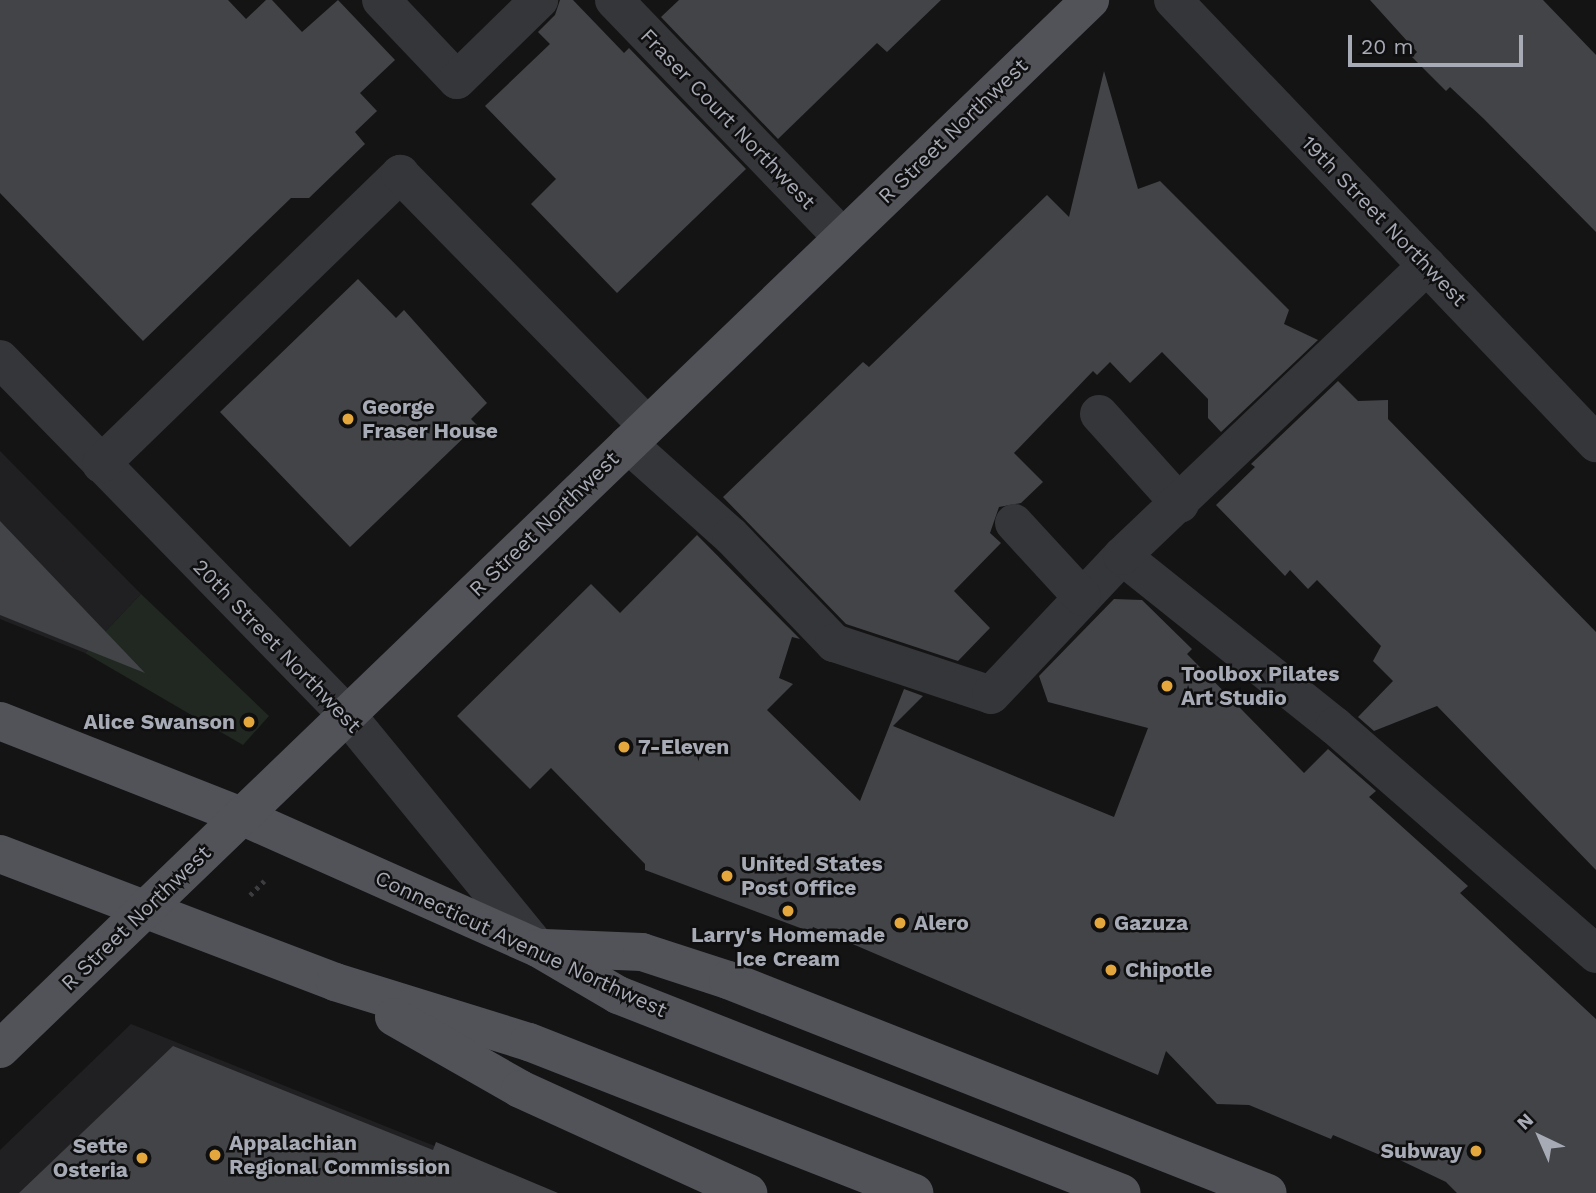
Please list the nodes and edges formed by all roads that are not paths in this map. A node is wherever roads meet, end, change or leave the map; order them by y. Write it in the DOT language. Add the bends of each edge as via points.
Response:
graph roads {
  1 [pos="380,0"];
  2 [pos="539,0"];
  3 [pos="614,0"];
  4 [pos="1090,0"];
  5 [pos="1173,0"];
  6 [pos="842,238"];
  7 [pos="1427,266"];
  8 [pos="0,359"];
  9 [pos="1099,414"];
  10 [pos="637,434"];
  11 [pos="1596,443"];
  12 [pos="101,464"];
  13 [pos="1180,504"];
  14 [pos="1014,523"];
  15 [pos="1122,556"];
  16 [pos="1082,597"];
  17 [pos="347,715"];
  18 [pos="0,721"];
  19 [pos="241,816"];
  20 [pos="0,854"];
  21 [pos="147,908"];
  22 [pos="538,948"];
  23 [pos="1596,954"];
  24 [pos="335,982"];
  25 [pos="0,1049"];
  26 [pos="748,1193"];
  27 [pos="915,1193"];
  28 [pos="1122,1193"];
  29 [pos="1268,1193"];
  1 -- 2 [label="street" via="457,80"];
  3 -- 6 [label="street, Fraser Court Northwest"];
  4 -- 6 [label="main road, R Street Northwest"];
  5 -- 7 [label="street, 19th Street Northwest"];
  6 -- 10 [label="main road, R Street Northwest"];
  7 -- 11 [label="street, 19th Street Northwest"];
  7 -- 13 [label="street"];
  8 -- 12 [label="street, 20th Street Northwest"];
  9 -- 13 [label="street"];
  10 -- 12 [label="street" via="400,174"];
  10 -- 16 [label="street" via="834,643 991,695"];
  10 -- 17 [label="main road, R Street Northwest"];
  12 -- 17 [label="street, 20th Street Northwest"];
  13 -- 15 [label="street"];
  14 -- 16 [label="street"];
  15 -- 16 [label="street"];
  15 -- 23 [label="street" via="1335,726"];
  17 -- 19 [label="main road, R Street Northwest"];
  17 -- 22 [label="street, 20th Street Northwest"];
  18 -- 19 [label="main road, Connecticut Avenue Northwest"];
  19 -- 21 [label="main road, R Street Northwest"];
  19 -- 22 [label="main road, Connecticut Avenue Northwest"];
  20 -- 21 [label="main road"];
  21 -- 24 [label="main road"];
  21 -- 25 [label="main road, R Street Northwest"];
  22 -- 28 [label="main road, Connecticut Avenue Northwest" via="618,995"];
  22 -- 29 [label="main road" via="642,952 728,980"];
  24 -- 26 [label="main road" via="520,1089"];
  24 -- 27 [label="main road" via="530,1042"];
}
